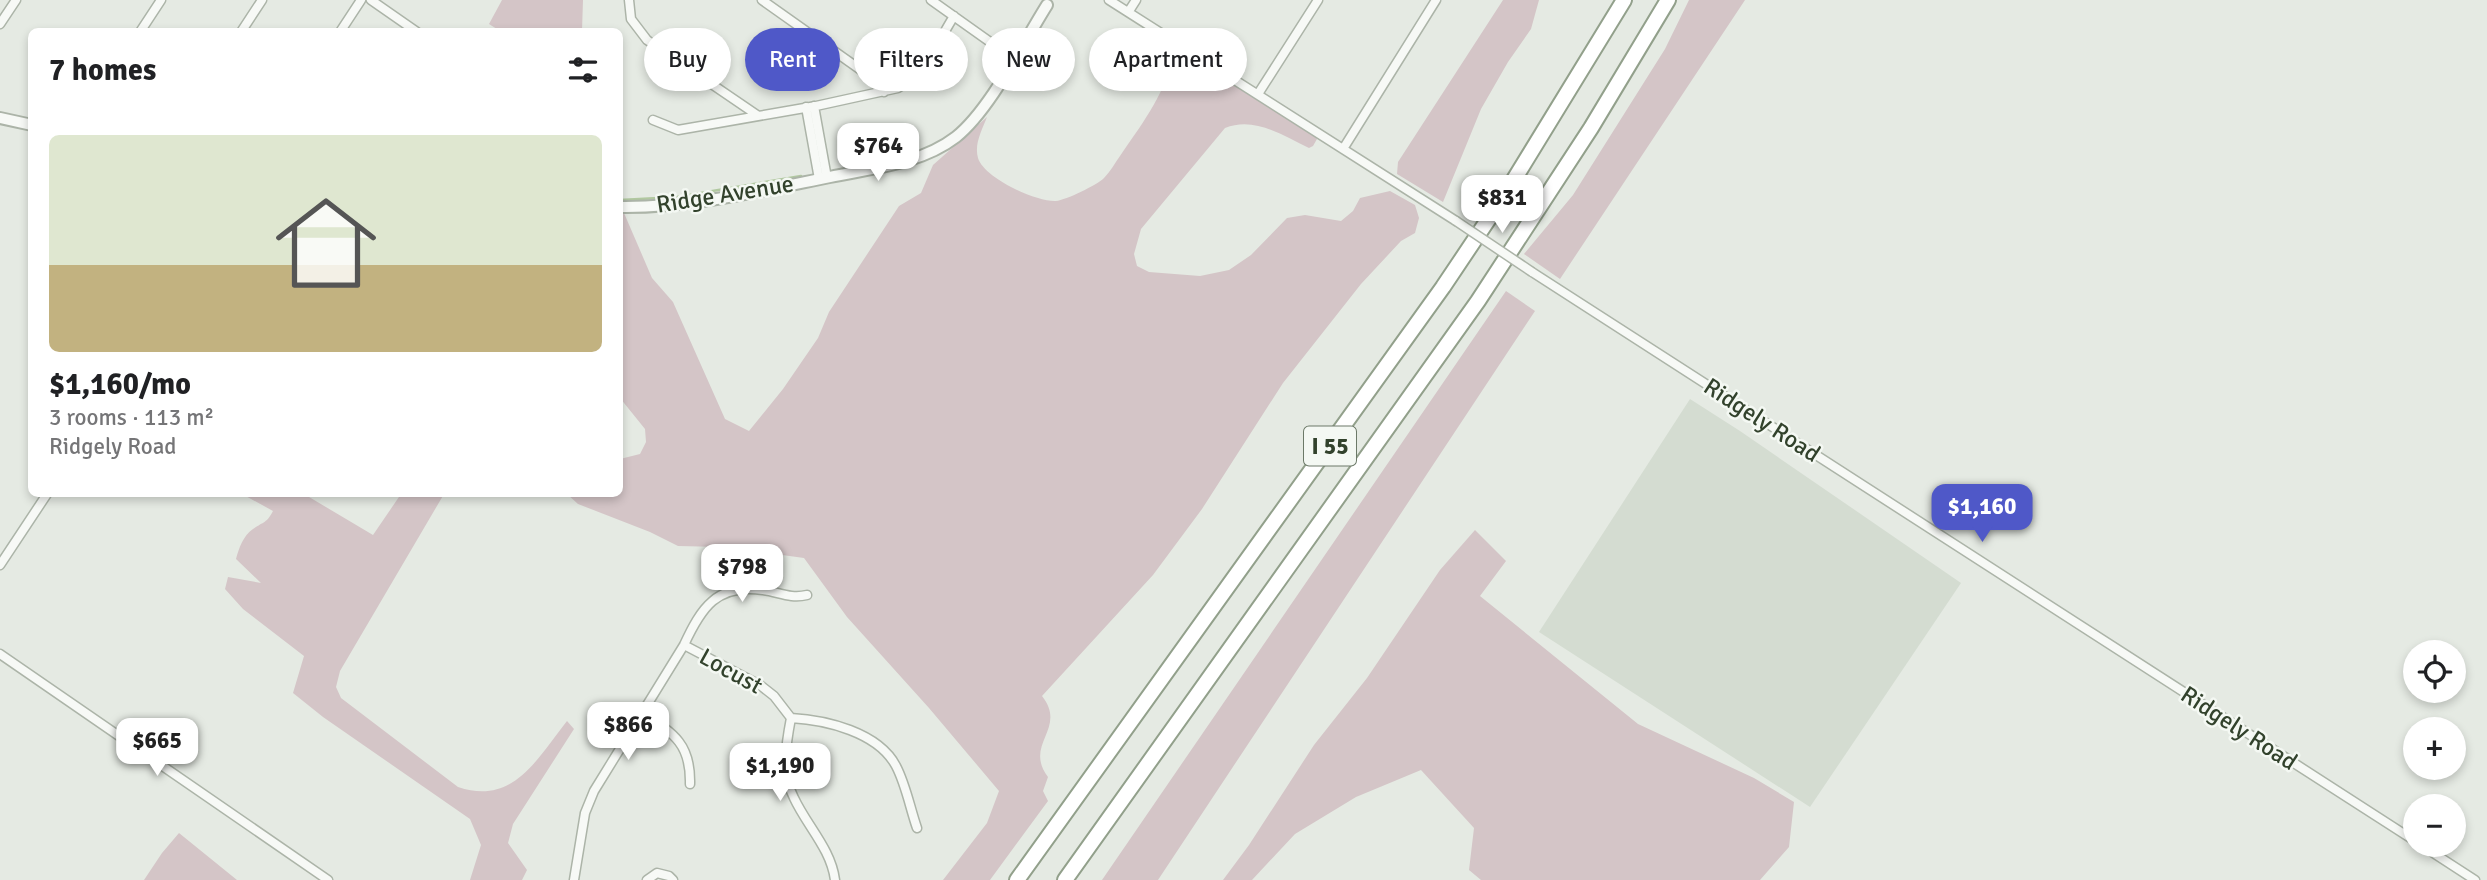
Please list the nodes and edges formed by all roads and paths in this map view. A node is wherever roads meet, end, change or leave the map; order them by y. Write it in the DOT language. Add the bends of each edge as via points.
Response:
graph roads {
  1 [pos="16,0"];
  2 [pos="162,0"];
  3 [pos="262,0"];
  4 [pos="361,0"];
  5 [pos="371,0"];
  6 [pos="629,0"];
  7 [pos="762,0"];
  8 [pos="931,0"];
  9 [pos="1109,0"];
  10 [pos="1136,0"];
  11 [pos="1318,0"];
  12 [pos="1436,0"];
  13 [pos="1624,0"];
  14 [pos="1668,0"];
  15 [pos="1048,1"];
  16 [pos="1129,11"];
  17 [pos="954,16"];
  18 [pos="0,24"];
  19 [pos="143,28"];
  20 [pos="244,28"];
  21 [pos="343,28"];
  22 [pos="411,28"];
  23 [pos="1032,28"];
  24 [pos="982,36"];
  25 [pos="992,91"];
  26 [pos="884,92"];
  27 [pos="1258,94"];
  28 [pos="810,107"];
  29 [pos="757,115"];
  30 [pos="0,118"];
  31 [pos="653,120"];
  32 [pos="28,124"];
  33 [pos="1343,149"];
  34 [pos="823,178"];
  35 [pos="623,208"];
  36 [pos="45,497"];
  37 [pos="0,565"];
  38 [pos="807,595"];
  39 [pos="684,645"];
  40 [pos="0,654"];
  41 [pos="642,713"];
  42 [pos="791,718"];
  43 [pos="690,785"];
  44 [pos="917,828"];
  45 [pos="2403,834"];
  46 [pos="2439,857"];
  47 [pos="328,880"];
  48 [pos="574,880"];
  49 [pos="647,880"];
  50 [pos="673,880"];
  51 [pos="835,880"];
  52 [pos="1017,880"];
  53 [pos="1065,880"];
  54 [pos="2474,880"];
  1 -- 18 [label="street"];
  2 -- 19 [label="street"];
  3 -- 20 [label="street"];
  4 -- 21 [label="street"];
  5 -- 22 [label="street"];
  6 -- 29 [label="street" via="631,19 647,40"];
  7 -- 26 [label="street" via="875,80"];
  8 -- 17 [label="street"];
  9 -- 16 [label="street, Ridgely Road"];
  10 -- 16 [label="street"];
  11 -- 27 [label="street"];
  12 -- 33 [label="street"];
  13 -- 52 [label="highway, I 55" via="1443,287"];
  14 -- 53 [label="highway, I 55" via="1478,301"];
  15 -- 23 [label="street, Ridge Avenue"];
  16 -- 27 [label="street, Ridgely Road"];
  17 -- 24 [label="street"];
  17 -- 26 [label="street" via="908,83"];
  25 -- 34 [label="street, Ridge Avenue" via="968,126 942,146 914,160"];
  26 -- 28 [label="street"];
  27 -- 33 [label="street, Ridgely Road"];
  28 -- 29 [label="street"];
  28 -- 34 [label="street"];
  29 -- 31 [label="street" via="678,130"];
  30 -- 32 [label="street"];
  33 -- 45 [label="street, Ridgely Road, bridge"];
  34 -- 35 [label="street, Ridge Avenue" via="696,202"];
  36 -- 37 [label="street"];
  38 -- 39 [label="street" via="749,589 723,593 695,620"];
  39 -- 41 [label="street"];
  39 -- 42 [label="street, Locust" via="752,680 774,696"];
  40 -- 47 [label="street"];
  41 -- 43 [label="street" via="682,743 691,770"];
  41 -- 48 [label="street" via="594,791"];
  42 -- 44 [label="street" via="817,719 886,751 896,765"];
  42 -- 51 [label="street" via="786,769 793,797 829,856"];
  46 -- 54 [label="street"];
  49 -- 50 [label="street" via="657,873"];
}
